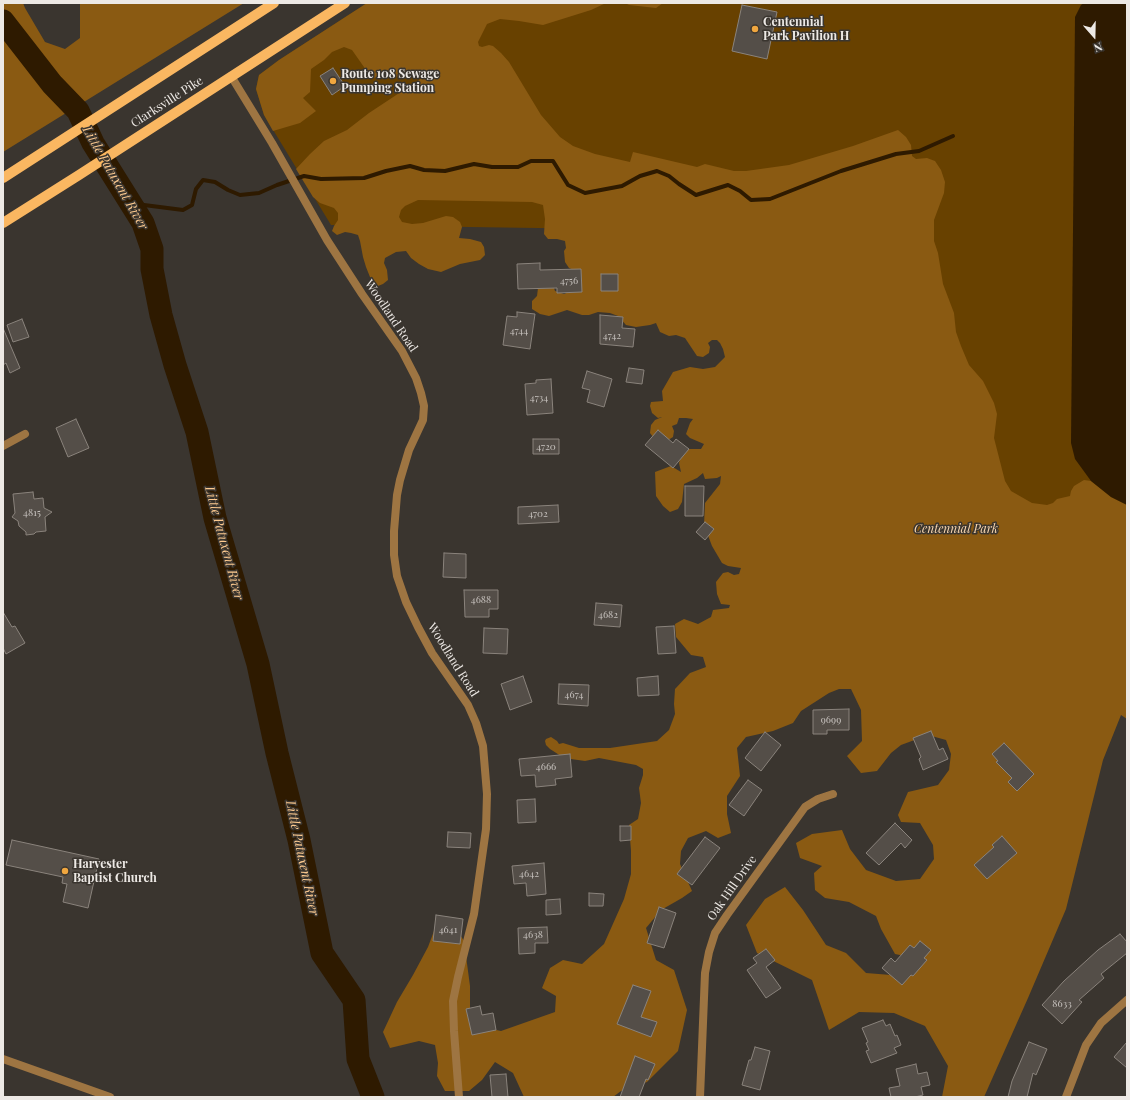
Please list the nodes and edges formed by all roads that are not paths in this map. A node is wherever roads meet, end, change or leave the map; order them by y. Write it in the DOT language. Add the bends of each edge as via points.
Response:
graph roads {
  1 [pos="274,3"];
  2 [pos="345,3"];
  3 [pos="231,76"];
  4 [pos="3,178"];
  5 [pos="3,223"];
  6 [pos="25,434"];
  7 [pos="3,446"];
  8 [pos="833,794"];
  9 [pos="1127,1000"];
  10 [pos="3,1059"];
  11 [pos="110,1097"];
  12 [pos="459,1097"];
  13 [pos="700,1097"];
  14 [pos="1066,1097"];
  1 -- 4 [label="main road, Clarksville Pike"];
  2 -- 3 [label="main road, Clarksville Pike"];
  3 -- 5 [label="main road, Clarksville Pike"];
  3 -- 12 [label="street, Woodland Road" via="327,240 402,351 416,378 424,406 423,420 409,450 396,495 394,555 397,576 418,627 432,653 468,705 476,723 483,746 487,794 486,830 474,914 453,1001"];
  6 -- 7 [label="street"];
  8 -- 13 [label="street, Oak Hill Drive" via="805,807 715,933 705,973"];
  9 -- 14 [label="street" via="1101,1023 1086,1045"];
  10 -- 11 [label="street"];
}
